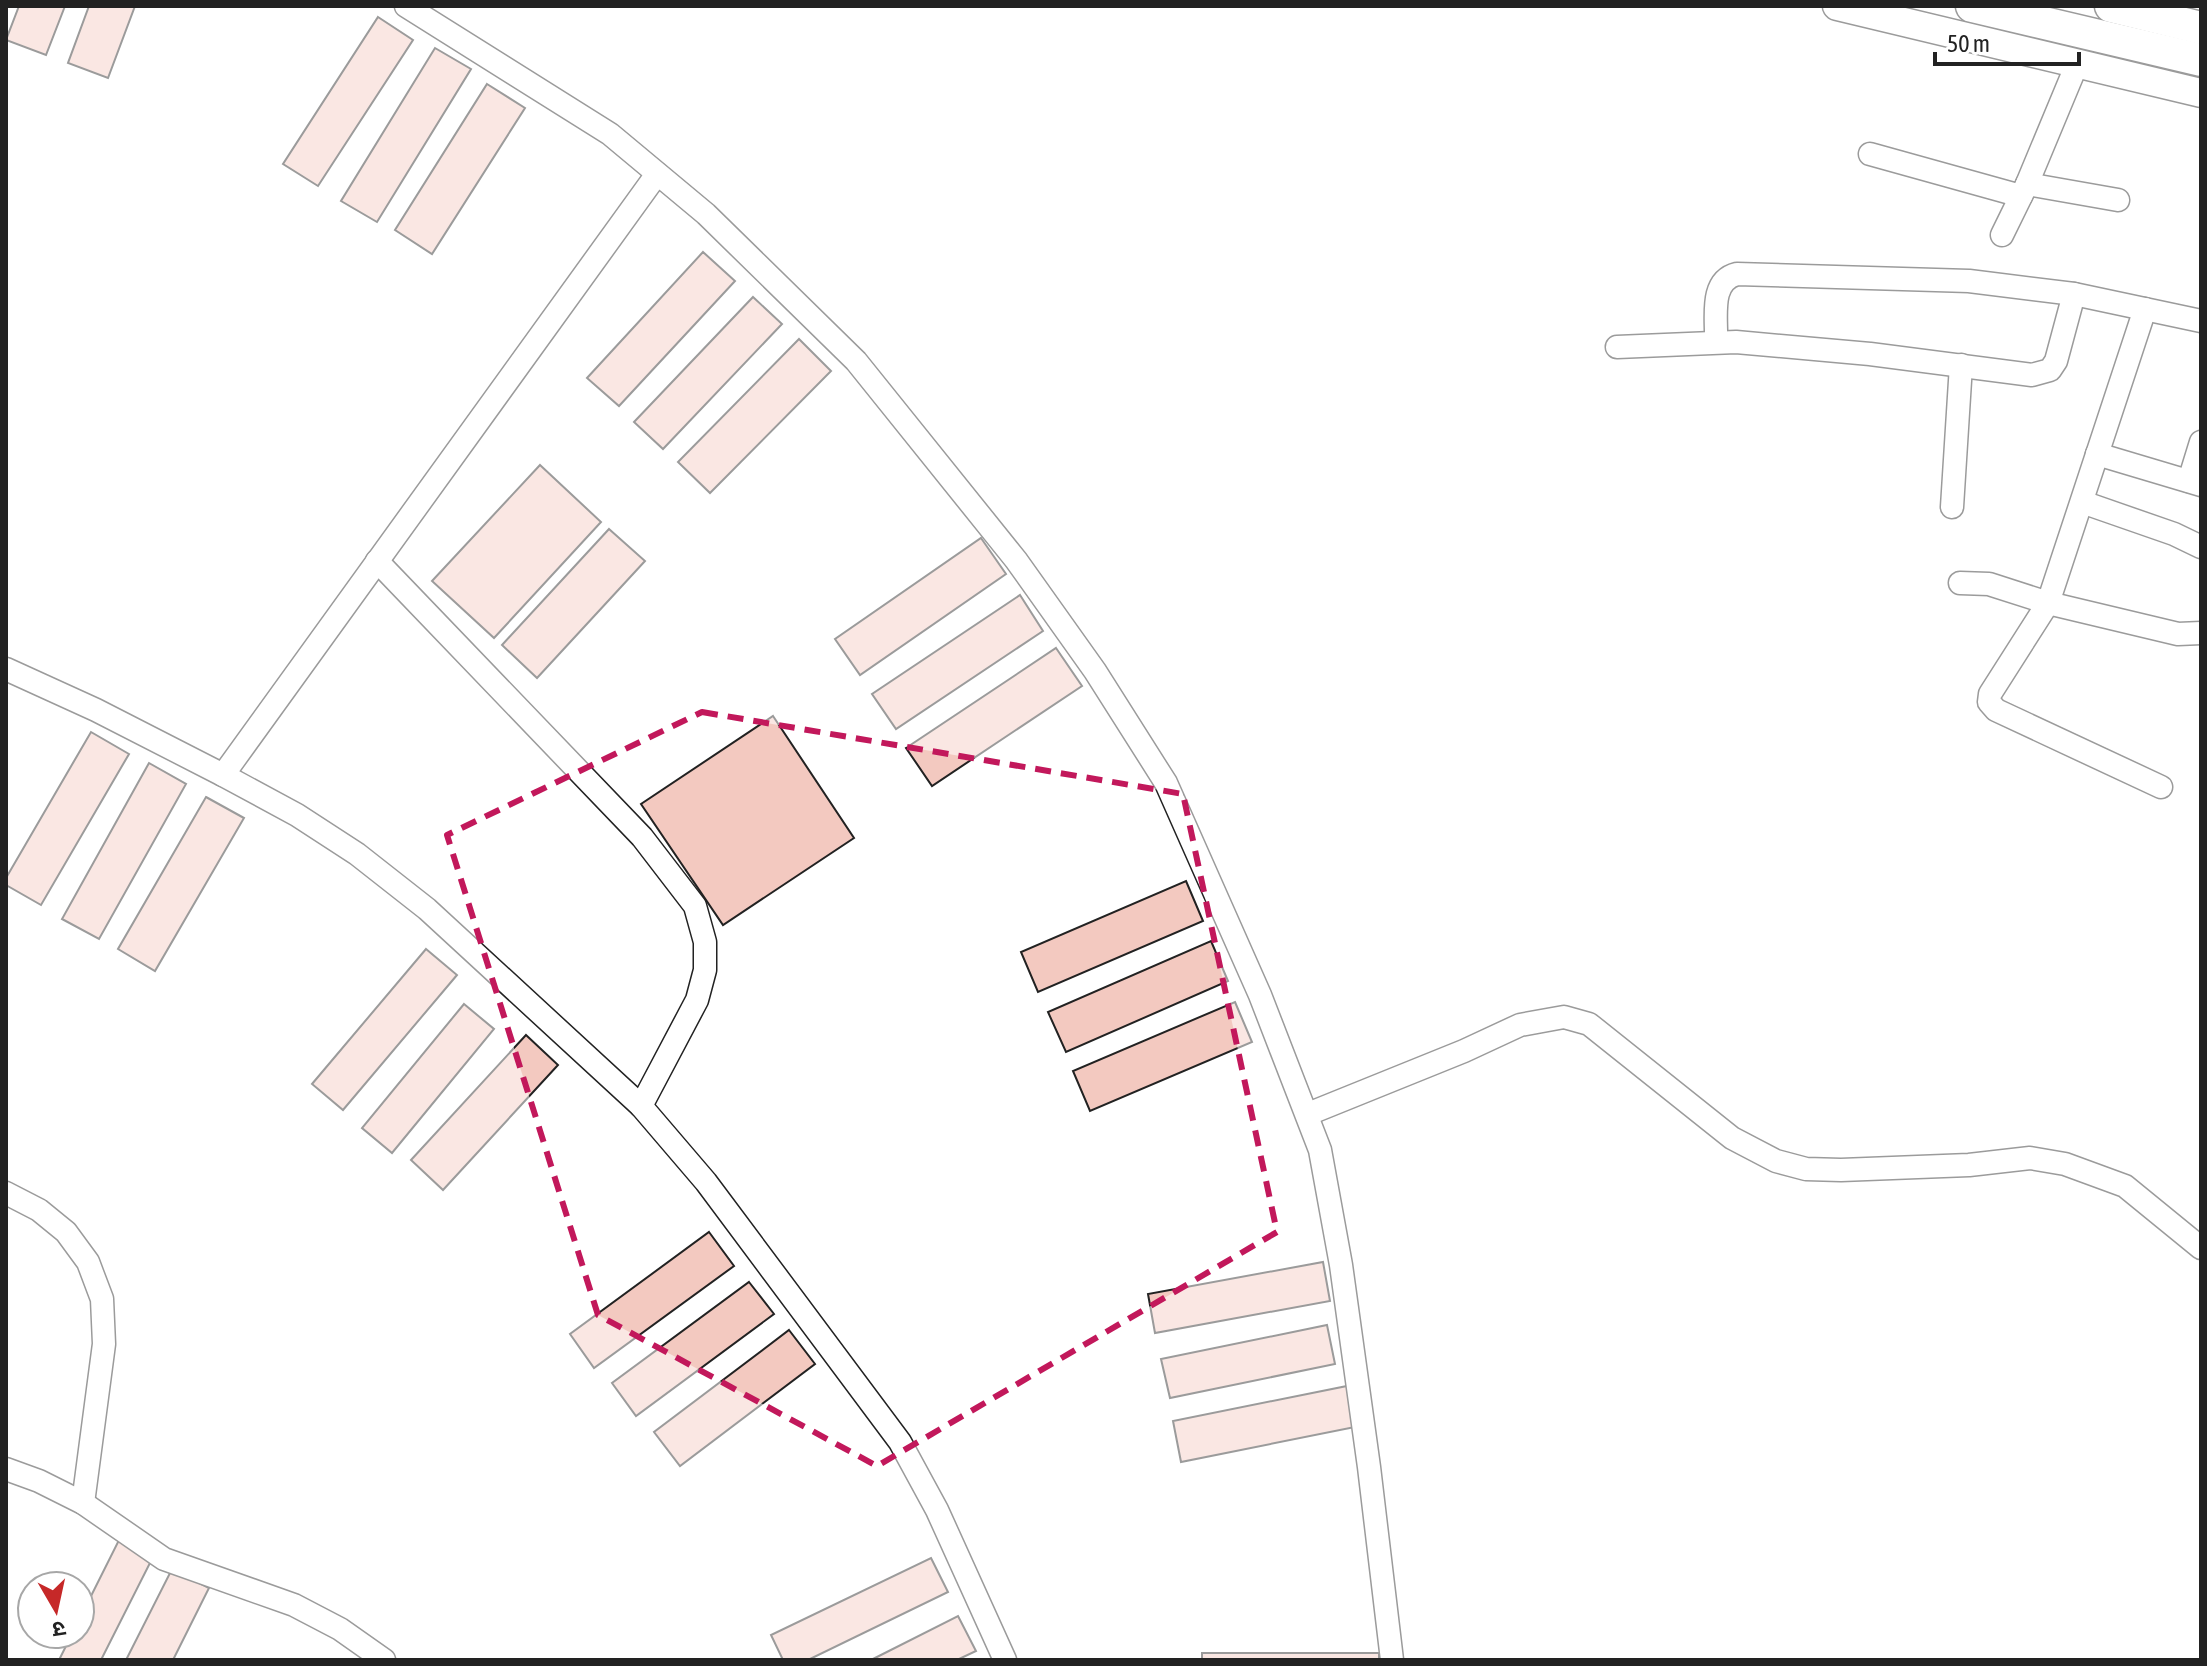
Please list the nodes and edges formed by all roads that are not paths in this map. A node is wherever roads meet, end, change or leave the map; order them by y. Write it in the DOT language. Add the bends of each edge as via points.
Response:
graph roads {
  1 [pos="406,6"];
  2 [pos="1837,6"];
  3 [pos="1972,6"];
  4 [pos="2111,6"];
  5 [pos="2201,28"];
  6 [pos="2201,60"];
  7 [pos="2077,64"];
  8 [pos="2201,93"];
  9 [pos="1870,154"];
  10 [pos="657,174"];
  11 [pos="2024,190"];
  12 [pos="2118,200"];
  13 [pos="2002,235"];
  14 [pos="2074,294"];
  15 [pos="2145,309"];
  16 [pos="2201,321"];
  17 [pos="1716,341"];
  18 [pos="1617,347"];
  19 [pos="1961,365"];
  20 [pos="2201,442"];
  21 [pos="2097,454"];
  22 [pos="2195,483"];
  23 [pos="2082,502"];
  24 [pos="1952,507"];
  25 [pos="2201,547"];
  26 [pos="377,561"];
  27 [pos="1960,583"];
  28 [pos="2048,603"];
  29 [pos="2201,633"];
  30 [pos="6,669"];
  31 [pos="223,775"];
  32 [pos="2161,787"];
  33 [pos="641,1106"];
  34 [pos="1308,1114"];
  35 [pos="6,1193"];
  36 [pos="2201,1248"];
  37 [pos="6,1469"];
  38 [pos="83,1503"];
  39 [pos="384,1660"];
  40 [pos="1005,1660"];
  41 [pos="1392,1660"];
  1 -- 10 [label="street" via="610,134"];
  2 -- 7 [label="main road"];
  3 -- 6 [label="highway"];
  4 -- 5 [label="highway"];
  7 -- 8 [label="main road"];
  7 -- 11 [label="street"];
  9 -- 11 [label="street"];
  10 -- 26 [label="street"];
  10 -- 34 [label="street" via="706,214 856,361 1016,560 1095,671 1166,783"];
  11 -- 12 [label="street"];
  11 -- 13 [label="street"];
  14 -- 15 [label="street"];
  14 -- 17 [label="street" via="1936,278 1737,274 1718,289"];
  14 -- 19 [label="street" via="2050,370 2032,375"];
  15 -- 16 [label="street"];
  15 -- 21 [label="street"];
  17 -- 18 [label="street"];
  17 -- 19 [label="street"];
  19 -- 24 [label="street"];
  20 -- 22 [label="street"];
  21 -- 22 [label="street"];
  21 -- 23 [label="street"];
  23 -- 25 [label="street"];
  23 -- 28 [label="street"];
  26 -- 31 [label="street"];
  26 -- 33 [label="street" via="642,837 695,906 705,942 697,1000"];
  27 -- 28 [label="street" via="1989,584"];
  28 -- 29 [label="street" via="2178,634"];
  28 -- 32 [label="street" via="1989,702 1996,710"];
  30 -- 31 [label="street"];
  31 -- 33 [label="street" via="357,854 427,909"];
  33 -- 40 [label="street" via="706,1182 900,1442"];
  34 -- 36 [label="street" via="1520,1025 1564,1017 1589,1024 1732,1138 1776,1161 1841,1170 2030,1158 2065,1164 2125,1186"];
  34 -- 41 [label="street" via="1320,1150 1341,1265"];
  35 -- 38 [label="street" via="66,1232 88,1262 102,1299 104,1344"];
  37 -- 38 [label="street"];
  38 -- 39 [label="street" via="164,1559 294,1605"];
}
